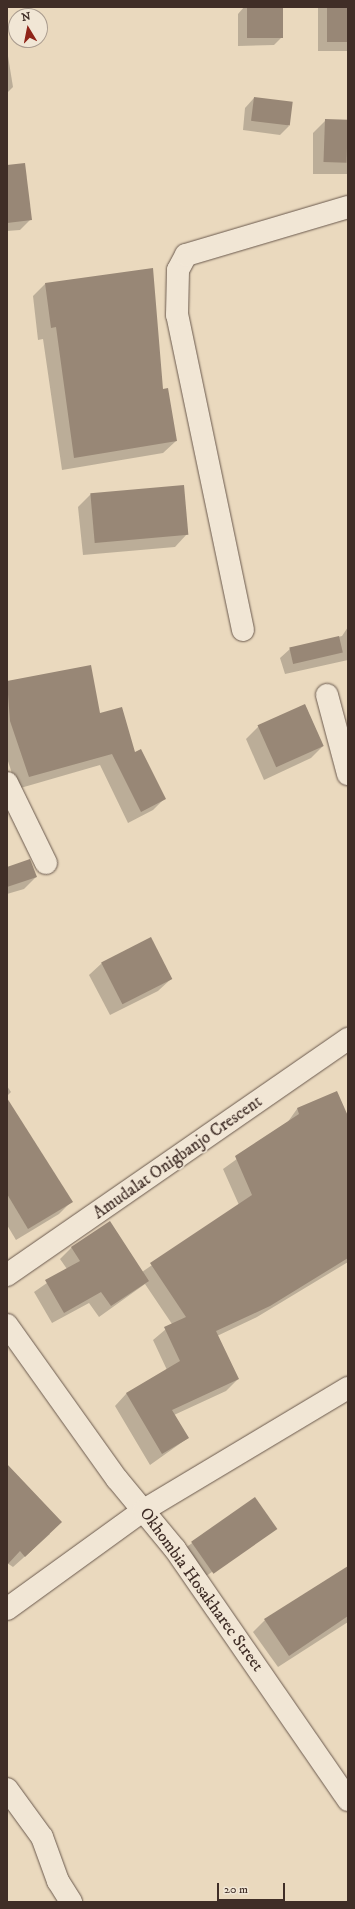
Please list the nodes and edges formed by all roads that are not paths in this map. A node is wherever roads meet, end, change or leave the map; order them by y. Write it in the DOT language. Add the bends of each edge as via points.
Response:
graph roads {
  1 [pos="348,207"];
  2 [pos="243,630"];
  3 [pos="327,694"];
  4 [pos="348,774"];
  5 [pos="7,783"];
  6 [pos="46,863"];
  7 [pos="348,1039"];
  8 [pos="7,1275"];
  9 [pos="7,1325"];
  10 [pos="348,1388"];
  11 [pos="144,1510"];
  12 [pos="7,1609"];
  13 [pos="7,1789"];
  14 [pos="348,1800"];
  15 [pos="71,1902"];
  1 -- 2 [label="street" via="186,255 178,270 177,315"];
  3 -- 4 [label="street"];
  5 -- 6 [label="street"];
  7 -- 8 [label="street, Amudalat Onigbanjo Crescent"];
  9 -- 11 [label="street, Okhombia Hosakharec Street" via="117,1480"];
  10 -- 11 [label="street"];
  11 -- 12 [label="street"];
  11 -- 14 [label="street, Okhombia Hosakharec Street"];
  13 -- 15 [label="street" via="42,1837 58,1881"];
}
